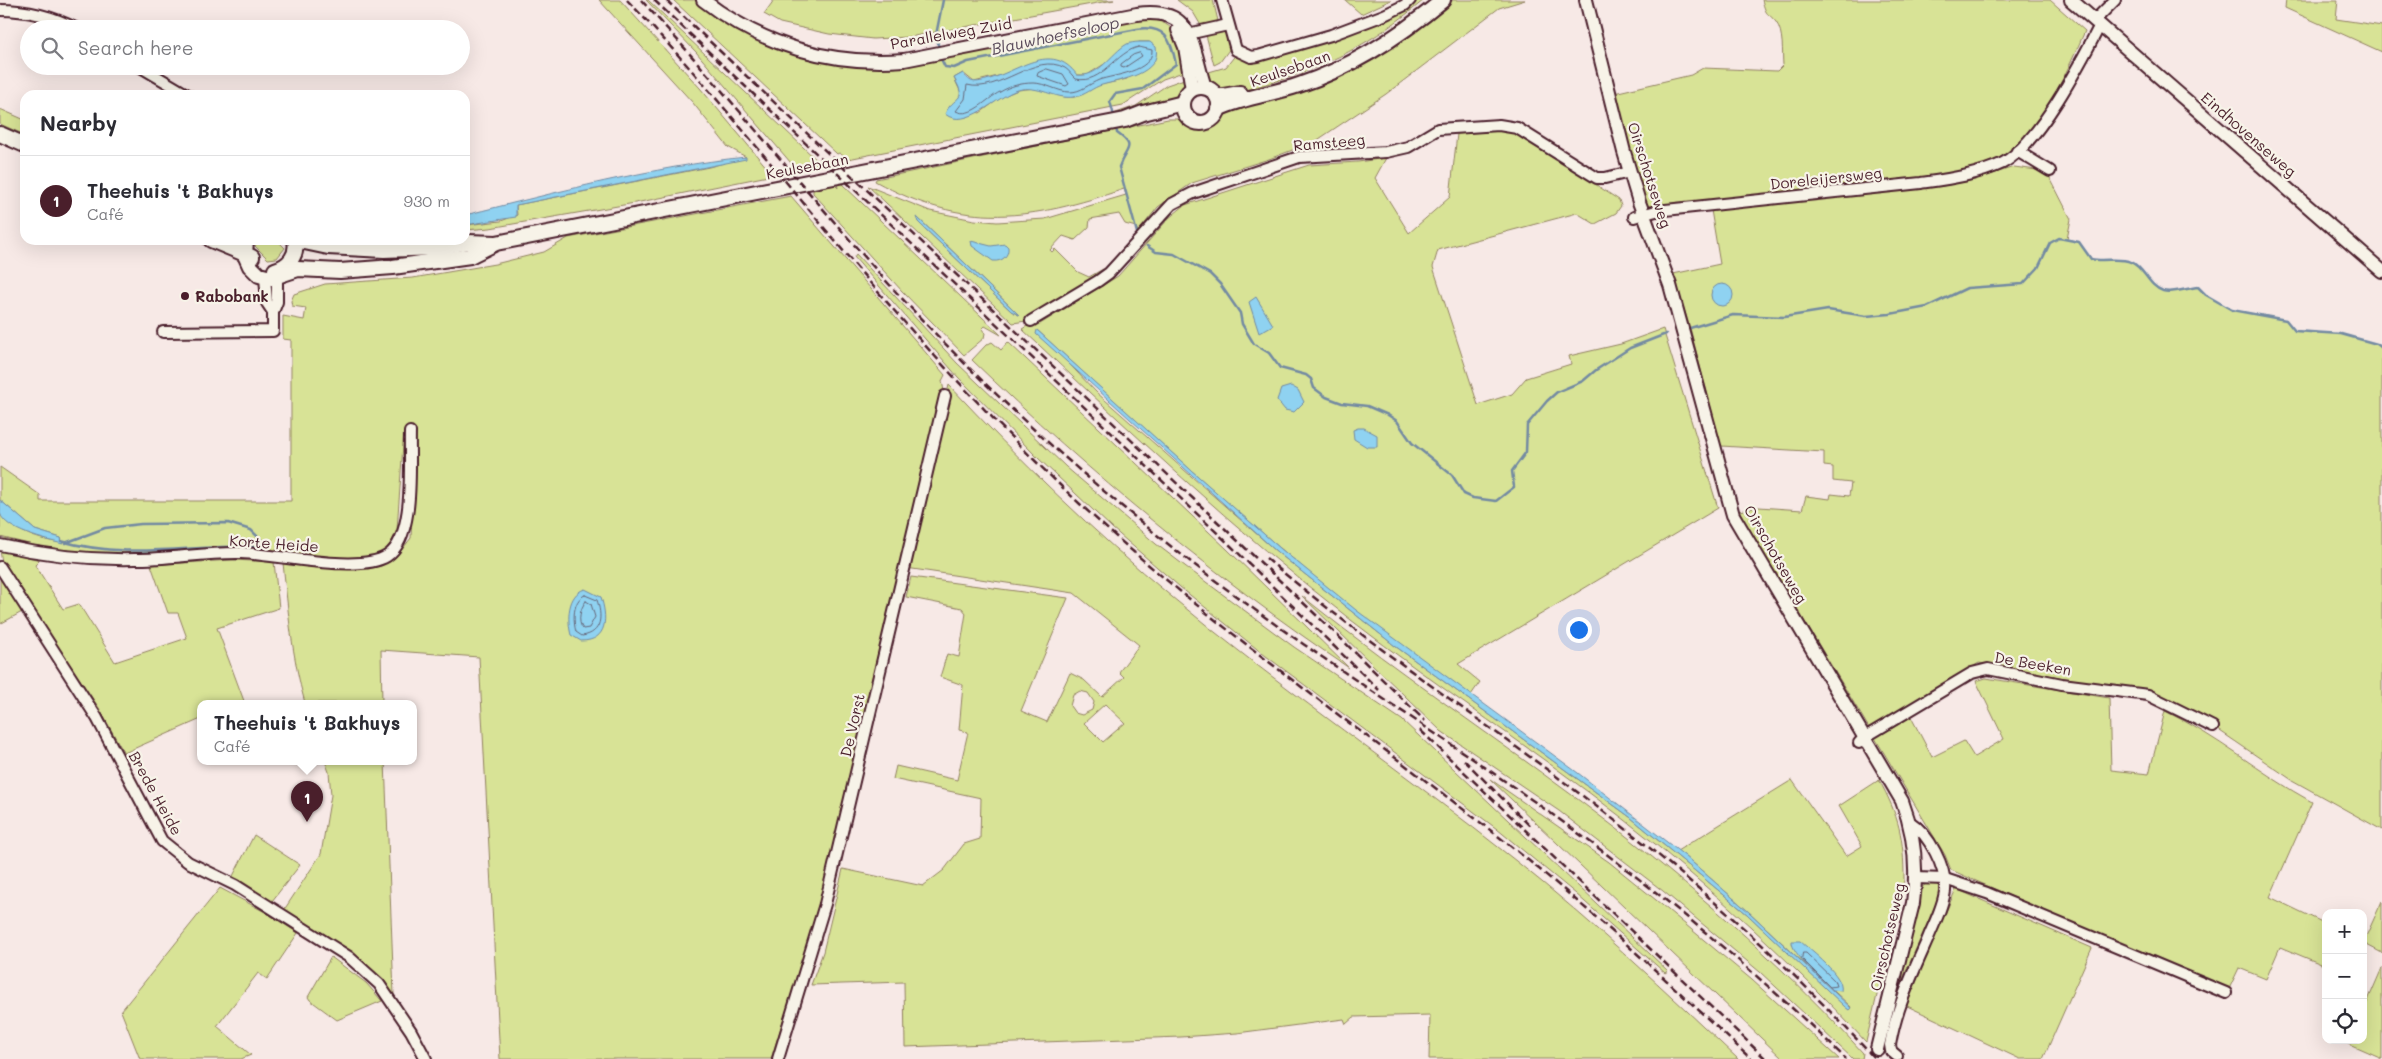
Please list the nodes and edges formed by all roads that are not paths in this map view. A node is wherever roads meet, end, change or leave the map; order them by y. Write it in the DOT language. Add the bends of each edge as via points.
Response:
graph roads {
  1 [pos="703,0"];
  2 [pos="1222,0"];
  3 [pos="1410,0"];
  4 [pos="1428,0"];
  5 [pos="1443,0"];
  6 [pos="1586,0"];
  7 [pos="2071,0"];
  8 [pos="2115,0"];
  9 [pos="0,10"];
  10 [pos="59,20"];
  11 [pos="2097,23"];
  12 [pos="1228,25"];
  13 [pos="1185,34"];
  14 [pos="154,75"];
  15 [pos="1199,88"];
  16 [pos="180,90"];
  17 [pos="1218,103"];
  18 [pos="1183,107"];
  19 [pos="0,134"];
  20 [pos="20,143"];
  21 [pos="0,144"];
  22 [pos="2017,151"];
  23 [pos="20,153"];
  24 [pos="2050,170"];
  25 [pos="1630,172"];
  26 [pos="1638,215"];
  27 [pos="470,242"];
  28 [pos="496,243"];
  29 [pos="213,245"];
  30 [pos="227,245"];
  31 [pos="295,245"];
  32 [pos="319,245"];
  33 [pos="452,245"];
  34 [pos="335,246"];
  35 [pos="246,251"];
  36 [pos="280,271"];
  37 [pos="2382,271"];
  38 [pos="1031,321"];
  39 [pos="163,332"];
  40 [pos="945,396"];
  41 [pos="410,432"];
  42 [pos="0,545"];
  43 [pos="0,567"];
  44 [pos="2213,727"];
  45 [pos="1862,740"];
  46 [pos="1910,822"];
  47 [pos="1916,878"];
  48 [pos="1945,880"];
  49 [pos="2226,993"];
  50 [pos="1877,1049"];
  51 [pos="1897,1056"];
  52 [pos="426,1059"];
  53 [pos="778,1059"];
  1 -- 13 [label="street, Parallelweg Zuid" via="764,37 822,56 844,59 886,61 940,54 1156,13"];
  2 -- 12 [label="street"];
  3 -- 12 [label="street" via="1366,22 1251,57 1236,50"];
  4 -- 17 [label="main road, Keulsebaan" via="1384,34 1330,65"];
  5 -- 17 [label="main road, Keulsebaan" via="1389,41 1334,71 1299,85"];
  6 -- 25 [label="street, Oirschotseweg"];
  7 -- 11 [label="street, Eindhovenseweg"];
  8 -- 11 [label="street"];
  9 -- 10 [label="street" via="17,10"];
  11 -- 22 [label="street, Doreleijersweg" via="2053,108"];
  11 -- 37 [label="street, Eindhovenseweg"];
  12 -- 13 [label="street"];
  13 -- 15 [label="street, Parallelweg Zuid" via="1194,44"];
  14 -- 16 [label="street"];
  15 -- 17 [label="main road"];
  15 -- 18 [label="main road" via="1188,92"];
  17 -- 18 [label="main road" via="1214,117 1204,122 1192,121"];
  18 -- 28 [label="main road, Keulsebaan" via="1144,121 1118,122"];
  19 -- 20 [label="main road"];
  21 -- 23 [label="main road"];
  22 -- 24 [label="street"];
  22 -- 26 [label="street, Doreleijersweg" via="1990,168 1943,180"];
  25 -- 26 [label="street, Oirschotseweg"];
  25 -- 38 [label="street, Ramsteeg" via="1597,178 1517,128 1499,125 1438,129 1408,147 1386,152 1299,157 1193,193 1172,204 1108,273"];
  26 -- 45 [label="street, Oirschotseweg" via="1670,285 1733,514"];
  27 -- 28 [label="main road, Keulsebaan"];
  28 -- 36 [label="main road, Keulsebaan" via="470,256 393,268"];
  29 -- 35 [label="main road"];
  30 -- 35 [label="main road"];
  31 -- 36 [label="main road"];
  32 -- 34 [label="main road, Keulsebaan"];
  33 -- 34 [label="main road, Keulsebaan" via="384,250"];
  35 -- 36 [label="main road" via="255,271"];
  36 -- 39 [label="street" via="267,303 273,312 273,331"];
  40 -- 53 [label="street, De Vorst" via="825,904"];
  41 -- 42 [label="street, Korte Heide" via="404,531 388,555 371,562 328,562 240,553 105,559"];
  43 -- 52 [label="street, Brede Heide" via="97,718 162,841 188,862 235,885 348,957 379,984"];
  44 -- 45 [label="street, De Beeken" via="2148,695 2062,684 1988,669 1972,673"];
  45 -- 46 [label="street, Oirschotseweg" via="1902,801"];
  46 -- 47 [label="street, Oirschotseweg" via="1916,851"];
  46 -- 48 [label="street" via="1920,828 1939,860"];
  47 -- 48 [label="street"];
  47 -- 50 [label="street, Oirschotseweg" via="1913,903"];
  48 -- 49 [label="street" via="1987,893"];
  48 -- 51 [label="street" via="1940,908 1898,1014 1890,1045"];
}
